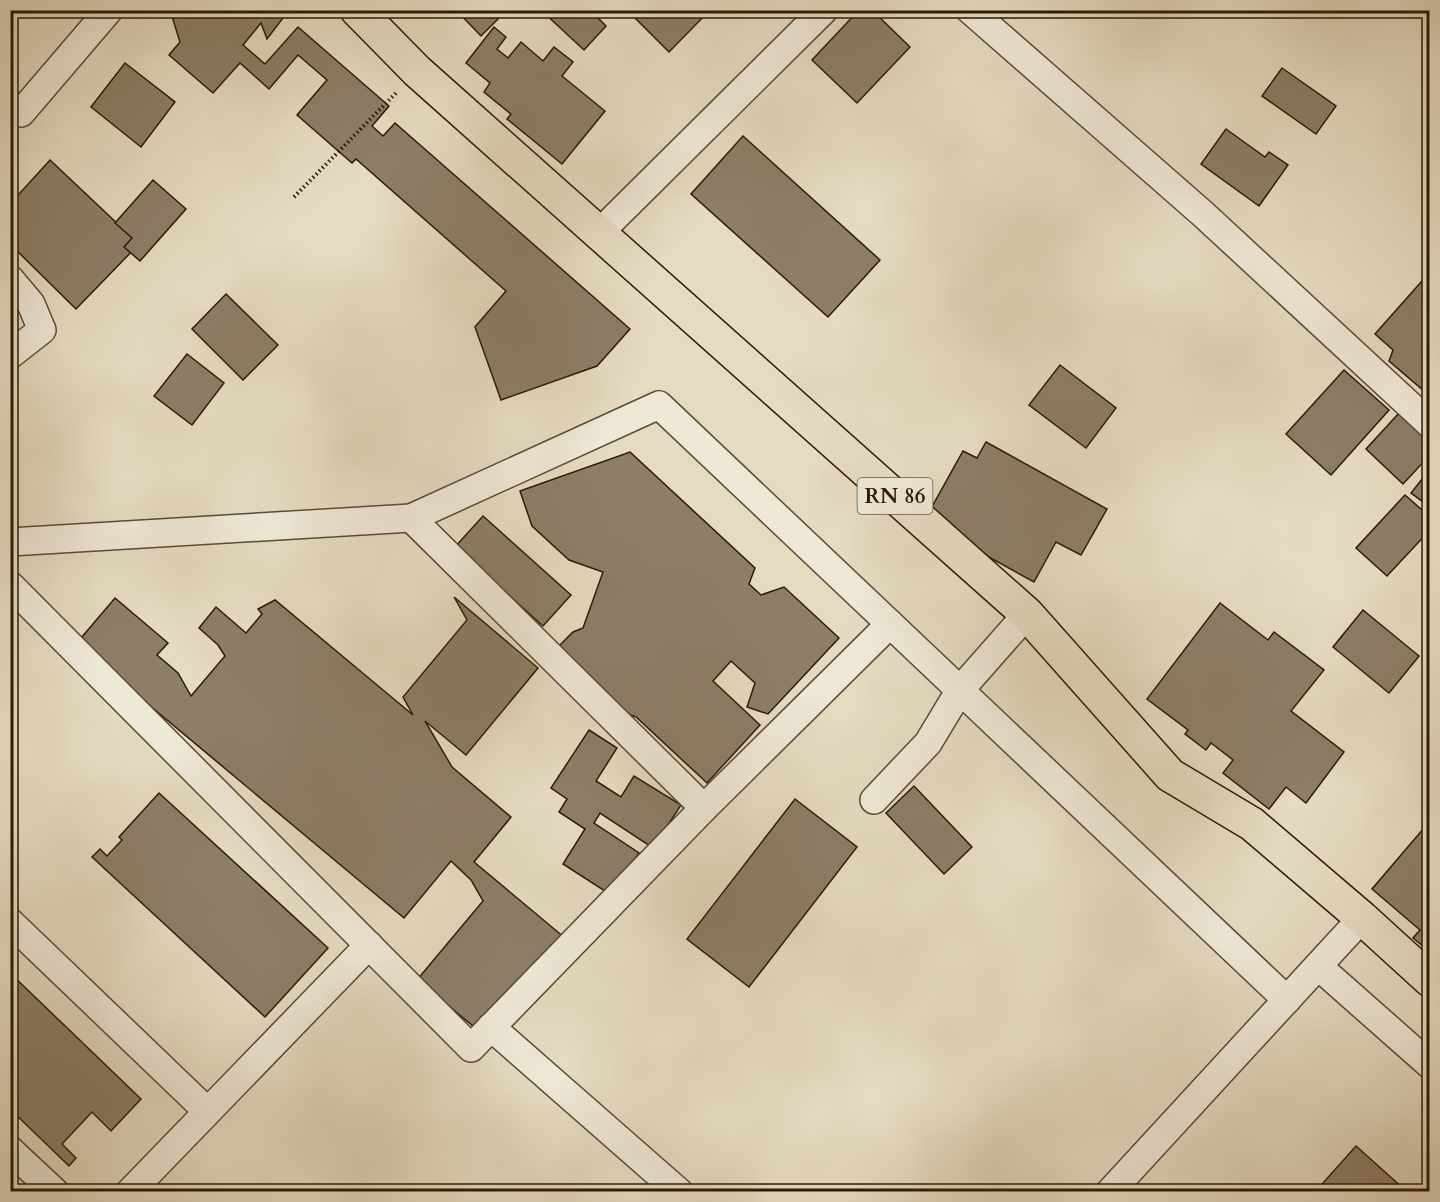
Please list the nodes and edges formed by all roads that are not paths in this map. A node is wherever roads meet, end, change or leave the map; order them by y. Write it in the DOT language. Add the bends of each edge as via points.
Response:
graph roads {
  1 [pos="109,10"];
  2 [pos="357,10"];
  3 [pos="824,10"];
  4 [pos="970,10"];
  5 [pos="14,112"];
  6 [pos="599,233"];
  7 [pos="10,279"];
  8 [pos="10,355"];
  9 [pos="1430,424"];
  10 [pos="411,518"];
  11 [pos="10,542"];
  12 [pos="10,585"];
  13 [pos="1027,614"];
  14 [pos="890,624"];
  15 [pos="960,690"];
  16 [pos="874,800"];
  17 [pos="704,808"];
  18 [pos="1362,918"];
  19 [pos="10,922"];
  20 [pos="369,945"];
  21 [pos="1318,966"];
  22 [pos="1430,980"];
  23 [pos="1287,1000"];
  24 [pos="491,1028"];
  25 [pos="1430,1065"];
  26 [pos="207,1112"];
  27 [pos="10,1150"];
  28 [pos="55,1191"];
  29 [pos="130,1191"];
  30 [pos="679,1191"];
  31 [pos="1110,1191"];
  1 -- 5 [label="street"];
  2 -- 6 [label="main road, RN 86" via="417,71"];
  3 -- 6 [label="street"];
  4 -- 9 [label="street" via="1203,214"];
  6 -- 13 [label="main road, RN 86"];
  7 -- 8 [label="street" via="32,304 42,330"];
  10 -- 11 [label="street"];
  10 -- 14 [label="street" via="659,405"];
  10 -- 17 [label="street"];
  12 -- 20 [label="street"];
  13 -- 15 [label="street"];
  13 -- 18 [label="main road, RN 86" via="1170,775 1252,824"];
  14 -- 15 [label="street"];
  14 -- 17 [label="street"];
  15 -- 16 [label="street" via="928,743"];
  15 -- 23 [label="street"];
  17 -- 24 [label="street"];
  18 -- 21 [label="street"];
  18 -- 22 [label="main road, RN 86"];
  19 -- 26 [label="street"];
  20 -- 24 [label="street" via="471,1048"];
  20 -- 26 [label="street"];
  21 -- 23 [label="street"];
  21 -- 25 [label="street"];
  23 -- 31 [label="street"];
  24 -- 30 [label="street"];
  26 -- 29 [label="street"];
  27 -- 28 [label="street"];
}
